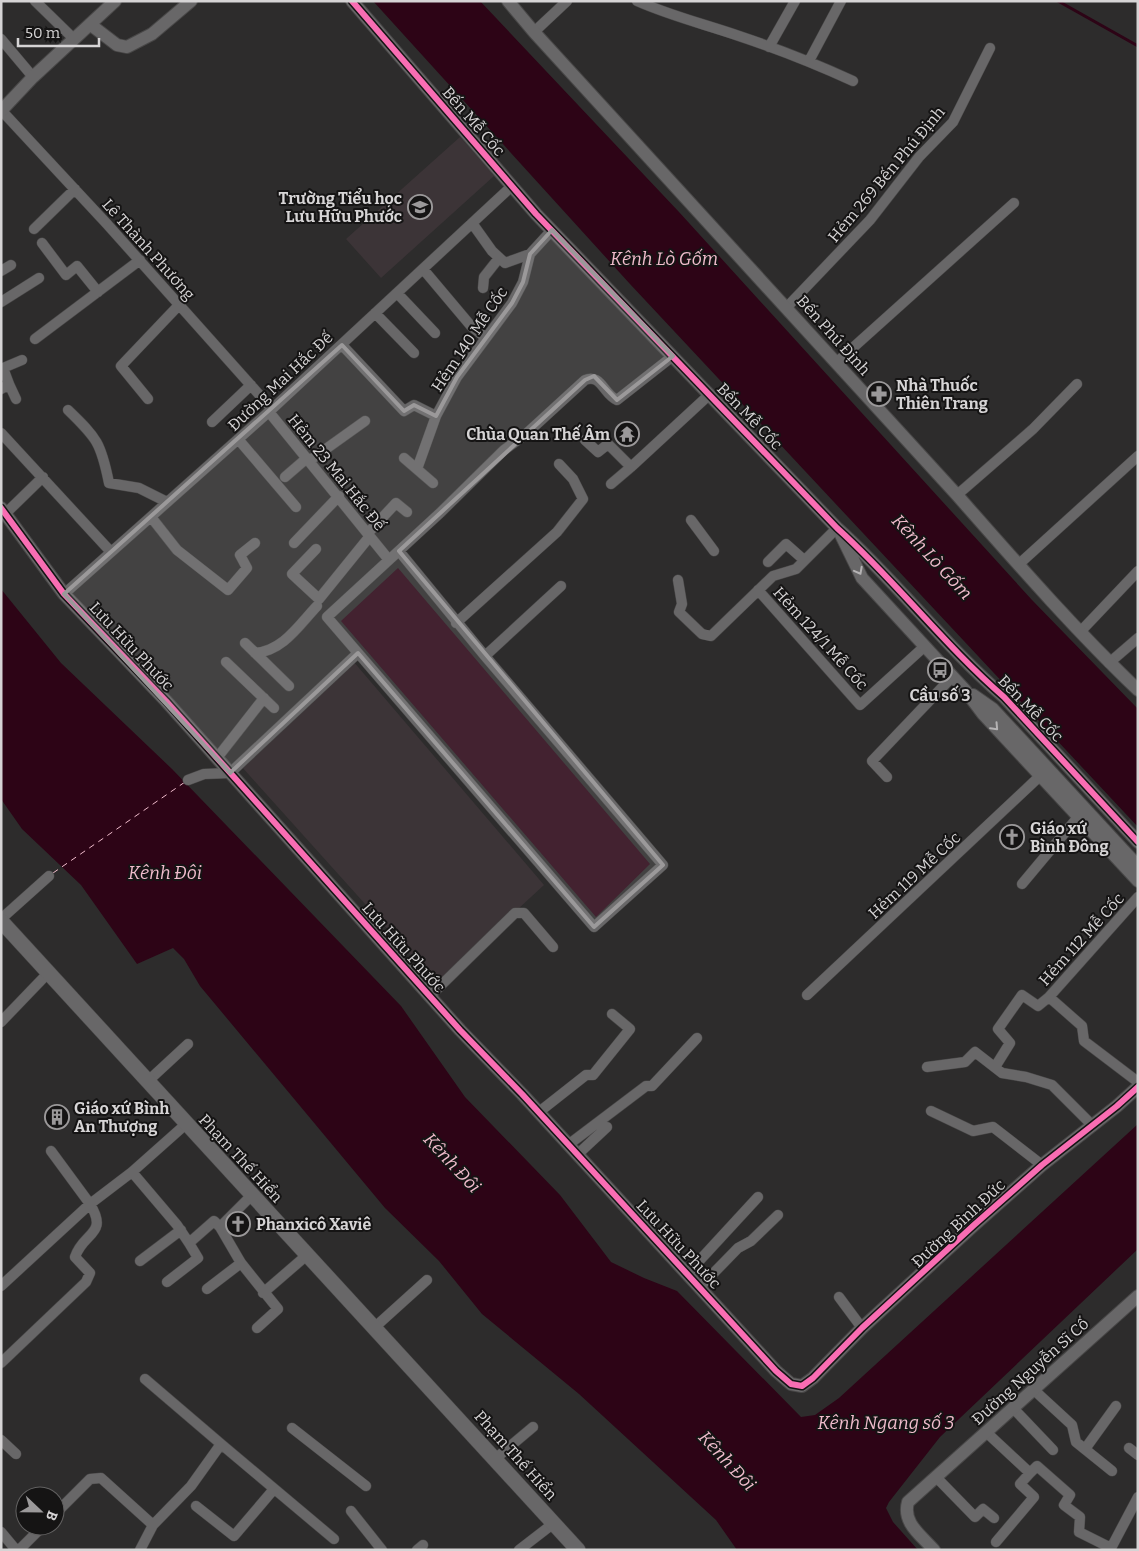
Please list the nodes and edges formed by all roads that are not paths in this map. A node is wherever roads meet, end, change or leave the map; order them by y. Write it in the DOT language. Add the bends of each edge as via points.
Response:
graph roads {
  1 [pos="35,1"];
  2 [pos="115,1"];
  3 [pos="191,1"];
  4 [pos="352,1"];
  5 [pos="508,1"];
  6 [pos="567,1"];
  7 [pos="795,1"];
  8 [pos="840,1"];
  9 [pos="641,2"];
  10 [pos="655,5"];
  11 [pos="91,25"];
  12 [pos="534,32"];
  13 [pos="1,39"];
  14 [pos="74,39"];
  15 [pos="769,47"];
  16 [pos="990,48"];
  17 [pos="809,62"];
  18 [pos="33,77"];
  19 [pos="853,81"];
  20 [pos="1,111"];
  21 [pos="512,186"];
  22 [pos="75,190"];
  23 [pos="1014,203"];
  24 [pos="472,223"];
  25 [pos="34,229"];
  26 [pos="552,230"];
  27 [pos="42,243"];
  28 [pos="530,254"];
  29 [pos="499,258"];
  30 [pos="140,260"];
  31 [pos="11,265"];
  32 [pos="423,269"];
  33 [pos="1,271"];
  34 [pos="39,278"];
  35 [pos="483,288"];
  36 [pos="98,292"];
  37 [pos="397,293"];
  38 [pos="1,302"];
  39 [pos="179,305"];
  40 [pos="787,307"];
  41 [pos="375,313"];
  42 [pos="435,333"];
  43 [pos="486,338"];
  44 [pos="35,339"];
  45 [pos="342,345"];
  46 [pos="414,353"];
  47 [pos="673,356"];
  48 [pos="22,360"];
  49 [pos="837,362"];
  50 [pos="1077,384"];
  51 [pos="251,385"];
  52 [pos="5,386"];
  53 [pos="710,394"];
  54 [pos="16,399"];
  55 [pos="148,399"];
  56 [pos="68,410"];
  57 [pos="271,410"];
  58 [pos="436,416"];
  59 [pos="365,421"];
  60 [pos="212,422"];
  61 [pos="1,433"];
  62 [pos="238,440"];
  63 [pos="585,440"];
  64 [pos="1138,456"];
  65 [pos="404,458"];
  66 [pos="308,459"];
  67 [pos="558,464"];
  68 [pos="631,467"];
  69 [pos="418,469"];
  70 [pos="43,477"];
  71 [pos="285,477"];
  72 [pos="433,483"];
  73 [pos="611,484"];
  74 [pos="957,495"];
  75 [pos="338,496"];
  76 [pos="168,502"];
  77 [pos="296,507"];
  78 [pos="3,511"];
  79 [pos="407,512"];
  80 [pos="151,517"];
  81 [pos="690,520"];
  82 [pos="837,528"];
  83 [pos="369,535"];
  84 [pos="255,543"];
  85 [pos="294,543"];
  86 [pos="316,549"];
  87 [pos="399,551"];
  88 [pos="714,551"];
  89 [pos="111,552"];
  90 [pos="389,560"];
  91 [pos="804,560"];
  92 [pos="768,562"];
  93 [pos="1018,565"];
  94 [pos="1138,571"];
  95 [pos="678,580"];
  96 [pos="560,586"];
  97 [pos="758,590"];
  98 [pos="64,594"];
  99 [pos="317,606"];
  100 [pos="913,606"];
  101 [pos="899,618"];
  102 [pos="456,623"];
  103 [pos="1081,631"];
  104 [pos="1138,638"];
  105 [pos="245,643"];
  106 [pos="925,646"];
  107 [pos="255,653"];
  108 [pos="358,653"];
  109 [pos="485,656"];
  110 [pos="226,662"];
  111 [pos="1109,663"];
  112 [pos="953,676"];
  113 [pos="980,676"];
  114 [pos="289,686"];
  115 [pos="965,690"];
  116 [pos="1138,690"];
  117 [pos="264,698"];
  118 [pos="274,708"];
  119 [pos="993,709"];
  120 [pos="217,758"];
  121 [pos="230,773"];
  122 [pos="1040,776"];
  123 [pos="887,777"];
  124 [pos="188,780"];
  125 [pos="1078,816"];
  126 [pos="1138,842"];
  127 [pos="1138,866"];
  128 [pos="49,876"];
  129 [pos="1138,881"];
  130 [pos="1022,884"];
  131 [pos="1138,897"];
  132 [pos="1,920"];
  133 [pos="552,946"];
  134 [pos="50,972"];
  135 [pos="807,995"];
  136 [pos="430,996"];
  137 [pos="1049,997"];
  138 [pos="612,1014"];
  139 [pos="1,1022"];
  140 [pos="697,1038"];
  141 [pos="188,1044"];
  142 [pos="995,1067"];
  143 [pos="927,1068"];
  144 [pos="148,1081"];
  145 [pos="1138,1082"];
  146 [pos="1138,1087"];
  147 [pos="539,1112"];
  148 [pos="931,1112"];
  149 [pos="186,1124"];
  150 [pos="1093,1126"];
  151 [pos="607,1127"];
  152 [pos="572,1150"];
  153 [pos="51,1151"];
  154 [pos="1042,1165"];
  155 [pos="132,1172"];
  156 [pos="252,1195"];
  157 [pos="758,1197"];
  158 [pos="90,1204"];
  159 [pos="778,1215"];
  160 [pos="220,1227"];
  161 [pos="181,1230"];
  162 [pos="190,1243"];
  163 [pos="307,1255"];
  164 [pos="140,1261"];
  165 [pos="241,1263"];
  166 [pos="688,1273"];
  167 [pos="427,1280"];
  168 [pos="167,1282"];
  169 [pos="2,1284"];
  170 [pos="700,1287"];
  171 [pos="207,1289"];
  172 [pos="263,1293"];
  173 [pos="1138,1296"];
  174 [pos="839,1297"];
  175 [pos="375,1327"];
  176 [pos="257,1328"];
  177 [pos="862,1328"];
  178 [pos="1,1363"];
  179 [pos="145,1380"];
  180 [pos="802,1386"];
  181 [pos="1034,1390"];
  182 [pos="1116,1406"];
  183 [pos="1013,1408"];
  184 [pos="533,1427"];
  185 [pos="292,1428"];
  186 [pos="986,1432"];
  187 [pos="1,1440"];
  188 [pos="221,1444"];
  189 [pos="1054,1450"];
  190 [pos="1084,1450"];
  191 [pos="16,1454"];
  192 [pos="496,1459"];
  193 [pos="1112,1471"];
  194 [pos="1030,1472"];
  195 [pos="936,1477"];
  196 [pos="366,1486"];
  197 [pos="274,1489"];
  198 [pos="1138,1497"];
  199 [pos="65,1504"];
  200 [pos="196,1506"];
  201 [pos="350,1511"];
  202 [pos="994,1518"];
  203 [pos="554,1523"];
  204 [pos="153,1525"];
  205 [pos="1,1532"];
  206 [pos="32,1536"];
  207 [pos="334,1539"];
  208 [pos="996,1542"];
  209 [pos="1110,1549"];
  210 [pos="17,1550"];
  211 [pos="140,1550"];
  212 [pos="382,1550"];
  213 [pos="520,1550"];
  214 [pos="578,1550"];
  215 [pos="934,1550"];
  1 -- 14 [label="street"];
  2 -- 11 [label="street"];
  3 -- 11 [label="street" via="152,34 127,47 117,45"];
  4 -- 21 [label="street, Bến Mễ Cốc"];
  5 -- 12 [label="street, Bến Phú Định"];
  6 -- 12 [label="street"];
  7 -- 15 [label="street"];
  8 -- 17 [label="street"];
  9 -- 10 [label="street"];
  10 -- 15 [label="street" via="672,16"];
  11 -- 14 [label="street"];
  12 -- 40 [label="street, Bến Phú Định"];
  13 -- 18 [label="street"];
  14 -- 18 [label="street"];
  15 -- 17 [label="street"];
  16 -- 40 [label="street, Hẻm 269 Bến Phú Định" via="953,122 919,157 870,220"];
  17 -- 19 [label="street"];
  18 -- 20 [label="street"];
  20 -- 22 [label="street, Lê Thành Phương"];
  21 -- 24 [label="street, Đường Mai Hắc Đế"];
  21 -- 26 [label="street, Bến Mễ Cốc"];
  22 -- 25 [label="street"];
  22 -- 30 [label="street, Lê Thành Phương"];
  23 -- 49 [label="street"];
  24 -- 29 [label="street"];
  24 -- 32 [label="street, Đường Mai Hắc Đế"];
  26 -- 28 [label="street, Hẻm 140 Mễ Cốc"];
  26 -- 47 [label="street, Bến Mễ Cốc"];
  27 -- 36 [label="street" via="66,274 77,266"];
  28 -- 29 [label="street" via="505,263"];
  28 -- 43 [label="street, Hẻm 140 Mễ Cốc" via="523,282"];
  29 -- 35 [label="street" via="484,277"];
  30 -- 36 [label="street"];
  30 -- 39 [label="street, Lê Thành Phương"];
  31 -- 33 [label="street"];
  32 -- 37 [label="street, Đường Mai Hắc Đế"];
  32 -- 43 [label="street" via="471,326"];
  34 -- 38 [label="street"];
  36 -- 44 [label="street"];
  37 -- 41 [label="street, Đường Mai Hắc Đế"];
  37 -- 42 [label="street"];
  39 -- 51 [label="street, Lê Thành Phương"];
  39 -- 55 [label="street" via="121,366"];
  40 -- 49 [label="street, Bến Phú Định"];
  41 -- 45 [label="street, Đường Mai Hắc Đế"];
  41 -- 46 [label="street"];
  43 -- 58 [label="street, Hẻm 140 Mễ Cốc" via="457,377"];
  45 -- 57 [label="street, Đường Mai Hắc Đế"];
  45 -- 58 [label="street" via="404,411 414,405"];
  47 -- 53 [label="street, Bến Mễ Cốc"];
  47 -- 87 [label="street" via="618,400 612,398 596,378 585,380 504,450"];
  48 -- 52 [label="street" via="3,368"];
  49 -- 74 [label="street, Bến Phú Định"];
  50 -- 74 [label="street" via="1033,429"];
  51 -- 57 [label="street, Lê Thành Phương"];
  51 -- 60 [label="street"];
  52 -- 54 [label="street"];
  53 -- 68 [label="street"];
  53 -- 82 [label="street, Bến Mễ Cốc"];
  56 -- 76 [label="street" via="92,434 103,453 109,483 139,488"];
  57 -- 62 [label="street, Đường Mai Hắc Đế"];
  57 -- 66 [label="street, Hẻm 23 Mai Hắc Đế"];
  58 -- 69 [label="street, Hẻm 140 Mễ Cốc"];
  59 -- 66 [label="street"];
  61 -- 70 [label="street"];
  62 -- 76 [label="street, Đường Mai Hắc Đế"];
  62 -- 77 [label="street"];
  63 -- 68 [label="street" via="598,452 608,444"];
  64 -- 93 [label="street"];
  65 -- 69 [label="street"];
  66 -- 71 [label="street"];
  66 -- 75 [label="street, Hẻm 23 Mai Hắc Đế"];
  67 -- 102 [label="street" via="573,480 582,499 557,532"];
  68 -- 73 [label="street"];
  69 -- 72 [label="street"];
  70 -- 78 [label="street"];
  70 -- 89 [label="street"];
  74 -- 93 [label="street, Bến Phú Định"];
  75 -- 83 [label="street, Hẻm 23 Mai Hắc Đế"];
  75 -- 85 [label="street"];
  76 -- 80 [label="street, Đường Mai Hắc Đế"];
  78 -- 98 [label="street, Lưu Hữu Phước"];
  79 -- 83 [label="street" via="396,503"];
  80 -- 84 [label="street" via="177,550 228,590 248,568 240,555"];
  80 -- 89 [label="street, Đường Mai Hắc Đế"];
  81 -- 88 [label="street"];
  82 -- 91 [label="street"];
  82 -- 100 [label="street, Bến Mễ Cốc" via="875,562"];
  82 -- 101 [label="street, Bến Mễ Cốc, one-way" via="862,578"];
  83 -- 86 [label="street" via="319,599 292,574"];
  83 -- 90 [label="street, Hẻm 23 Mai Hắc Đế"];
  87 -- 90 [label="street"];
  87 -- 102 [label="street"];
  89 -- 98 [label="street, Đường Mai Hắc Đế"];
  90 -- 108 [label="street" via="327,617"];
  91 -- 92 [label="street" via="786,544"];
  91 -- 97 [label="street" via="796,569 773,576"];
  93 -- 103 [label="street, Bến Phú Định"];
  94 -- 103 [label="street"];
  95 -- 97 [label="street" via="682,604 679,612 702,634 712,636"];
  96 -- 109 [label="street"];
  97 -- 106 [label="street, Hẻm 124/1 Mễ Cốc" via="860,705"];
  98 -- 120 [label="street, Lưu Hữu Phước"];
  99 -- 107 [label="street" via="285,642 268,652"];
  100 -- 101 [label="street"];
  100 -- 113 [label="street, Bến Mễ Cốc"];
  101 -- 106 [label="street, Bến Mễ Cốc"];
  102 -- 109 [label="street"];
  103 -- 111 [label="street, Bến Phú Định"];
  104 -- 111 [label="street"];
  105 -- 107 [label="street"];
  106 -- 112 [label="street, Bến Mễ Cốc"];
  107 -- 114 [label="street"];
  108 -- 109 [label="street" via="594,928 663,865"];
  108 -- 121 [label="street"];
  110 -- 117 [label="street"];
  111 -- 116 [label="street, Bến Phú Định"];
  112 -- 115 [label="street, Bến Mễ Cốc"];
  112 -- 123 [label="street" via="872,761"];
  113 -- 119 [label="street, Bến Mễ Cốc"];
  113 -- 126 [label="street, Bến Mễ Cốc" via="1004,697"];
  115 -- 119 [label="street, Bến Mễ Cốc"];
  115 -- 122 [label="street, Bến Mễ Cốc, one-way"];
  117 -- 118 [label="street"];
  117 -- 120 [label="street"];
  119 -- 127 [label="street"];
  120 -- 121 [label="street, Lưu Hữu Phước"];
  121 -- 124 [label="street" via="204,774"];
  121 -- 136 [label="street, Lưu Hữu Phước"];
  122 -- 125 [label="street, Bến Mễ Cốc"];
  122 -- 135 [label="street, Hẻm 119 Mễ Cốc"];
  125 -- 129 [label="street, Bến Mễ Cốc"];
  125 -- 130 [label="street"];
  128 -- 132 [label="street"];
  131 -- 137 [label="street, Hẻm 112 Mễ Cốc"];
  132 -- 134 [label="main road, Phạm Thế Hiển"];
  133 -- 136 [label="street" via="524,913 516,913"];
  134 -- 139 [label="street"];
  134 -- 144 [label="main road, Phạm Thế Hiển"];
  136 -- 147 [label="street, Lưu Hữu Phước"];
  137 -- 142 [label="street, Hẻm 112 Mễ Cốc" via="1038,1006 1022,994 998,1029 1010,1043"];
  137 -- 145 [label="street" via="1082,1026 1084,1041"];
  138 -- 147 [label="street" via="630,1030 593,1075 586,1075"];
  140 -- 152 [label="street" via="652,1086 646,1086"];
  141 -- 144 [label="street"];
  142 -- 143 [label="street" via="975,1052 965,1062"];
  142 -- 150 [label="street" via="1002,1073 1052,1085"];
  144 -- 149 [label="main road, Phạm Thế Hiển"];
  146 -- 150 [label="street, Đường Bình Đức"];
  147 -- 152 [label="street, Lưu Hữu Phước"];
  148 -- 154 [label="street" via="974,1131 993,1127"];
  149 -- 155 [label="street"];
  149 -- 156 [label="main road, Phạm Thế Hiển"];
  150 -- 154 [label="street, Đường Bình Đức"];
  151 -- 152 [label="street"];
  152 -- 166 [label="street, Lưu Hữu Phước"];
  153 -- 158 [label="street"];
  154 -- 177 [label="street, Đường Bình Đức"];
  155 -- 158 [label="street"];
  155 -- 161 [label="street"];
  156 -- 160 [label="street"];
  156 -- 163 [label="main road, Phạm Thế Hiển"];
  157 -- 166 [label="street"];
  158 -- 169 [label="street"];
  158 -- 178 [label="street" via="98,1224 75,1257 90,1273 86,1282"];
  159 -- 170 [label="street" via="751,1241 738,1248"];
  160 -- 162 [label="street" via="214,1221"];
  160 -- 165 [label="street"];
  161 -- 162 [label="street"];
  161 -- 164 [label="street"];
  162 -- 168 [label="street" via="198,1258"];
  163 -- 172 [label="street"];
  163 -- 175 [label="main road, Phạm Thế Hiển"];
  165 -- 171 [label="street"];
  165 -- 172 [label="street"];
  166 -- 170 [label="street, Lưu Hữu Phước"];
  167 -- 175 [label="street"];
  170 -- 180 [label="street, Lưu Hữu Phước" via="776,1371 791,1384"];
  172 -- 176 [label="street" via="278,1309"];
  173 -- 181 [label="street, Đường Nguyễn Sĩ Cố"];
  174 -- 177 [label="street"];
  175 -- 192 [label="main road, Phạm Thế Hiển"];
  177 -- 180 [label="street, Đường Bình Đức"];
  179 -- 188 [label="street"];
  181 -- 183 [label="street, Đường Nguyễn Sĩ Cố"];
  181 -- 190 [label="street" via="1072,1425 1076,1442"];
  182 -- 190 [label="street"];
  183 -- 186 [label="street, Đường Nguyễn Sĩ Cố"];
  183 -- 189 [label="street"];
  184 -- 192 [label="street"];
  185 -- 196 [label="street"];
  186 -- 194 [label="street"];
  186 -- 195 [label="street, Đường Nguyễn Sĩ Cố"];
  187 -- 191 [label="street"];
  188 -- 197 [label="street"];
  188 -- 204 [label="street" via="191,1486"];
  190 -- 193 [label="street"];
  192 -- 203 [label="main road, Phạm Thế Hiển"];
  194 -- 208 [label="street" via="1020,1484 1034,1497"];
  194 -- 209 [label="street" via="1037,1466 1070,1495 1064,1505 1080,1517 1078,1532"];
  195 -- 202 [label="street" via="975,1516 983,1509"];
  195 -- 215 [label="street, Đường Nguyễn Sĩ Cố" via="908,1502 905,1513 908,1521"];
  197 -- 200 [label="street" via="234,1536"];
  197 -- 207 [label="street"];
  198 -- 209 [label="street"];
  199 -- 204 [label="street" via="90,1479 100,1478"];
  201 -- 212 [label="street"];
  203 -- 213 [label="street"];
  203 -- 214 [label="main road, Phạm Thế Hiển"];
  204 -- 211 [label="street"];
  205 -- 210 [label="street"];
  206 -- 210 [label="street"];
}
